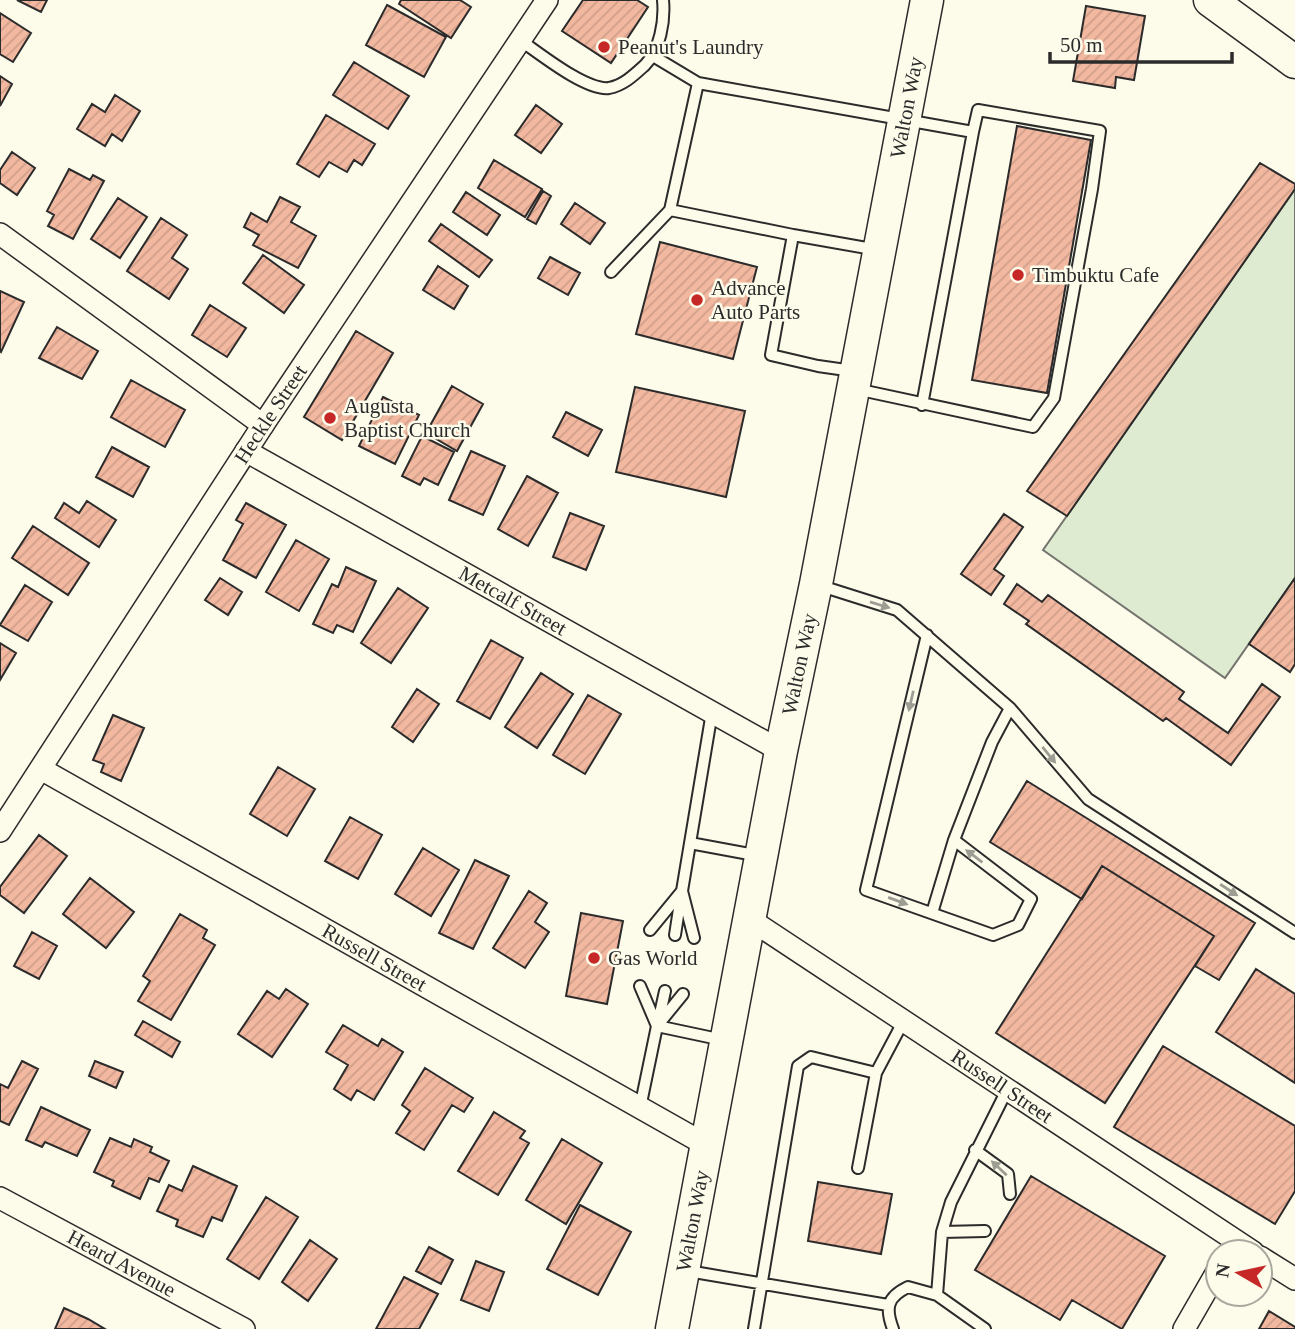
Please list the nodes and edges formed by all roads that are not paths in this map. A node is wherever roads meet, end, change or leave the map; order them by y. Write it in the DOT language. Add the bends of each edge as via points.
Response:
graph roads {
  1 [pos="547,0"];
  2 [pos="663,0"];
  3 [pos="928,0"];
  4 [pos="1210,0"];
  5 [pos="520,40"];
  6 [pos="653,57"];
  7 [pos="1295,62"];
  8 [pos="698,83"];
  9 [pos="905,119"];
  10 [pos="973,132"];
  11 [pos="670,210"];
  12 [pos="0,234"];
  13 [pos="793,235"];
  14 [pos="880,250"];
  15 [pos="611,272"];
  16 [pos="855,379"];
  17 [pos="922,405"];
  18 [pos="263,425"];
  19 [pos="246,451"];
  20 [pos="816,584"];
  21 [pos="927,635"];
  22 [pos="1010,708"];
  23 [pos="712,712"];
  24 [pos="781,751"];
  25 [pos="41,769"];
  26 [pos="0,831"];
  27 [pos="954,840"];
  28 [pos="690,843"];
  29 [pos="762,856"];
  30 [pos="682,891"];
  31 [pos="932,914"];
  32 [pos="751,920"];
  33 [pos="650,930"];
  34 [pos="1295,933"];
  35 [pos="675,935"];
  36 [pos="694,939"];
  37 [pos="640,986"];
  38 [pos="665,990"];
  39 [pos="683,994"];
  40 [pos="902,1022"];
  41 [pos="657,1026"];
  42 [pos="727,1041"];
  43 [pos="876,1073"];
  44 [pos="1007,1090"];
  45 [pos="640,1108"];
  46 [pos="708,1146"];
  47 [pos="975,1150"];
  48 [pos="858,1168"];
  49 [pos="1010,1194"];
  50 [pos="0,1198"];
  51 [pos="985,1231"];
  52 [pos="942,1232"];
  53 [pos="1224,1238"];
  54 [pos="1274,1266"];
  55 [pos="683,1270"];
  56 [pos="1295,1279"];
  57 [pos="762,1284"];
  58 [pos="1204,1294"];
  59 [pos="937,1295"];
  60 [pos="888,1306"];
  61 [pos="244,1329"];
  62 [pos="672,1329"];
  63 [pos="754,1329"];
  64 [pos="893,1329"];
  65 [pos="985,1329"];
  66 [pos="1184,1329"];
  1 -- 5 [label="street, Heckle Street"];
  2 -- 6 [label="lane"];
  3 -- 9 [label="main road, Walton Way"];
  4 -- 7 [label="main road"];
  5 -- 6 [label="lane" via="580,81 607,88 630,79"];
  5 -- 18 [label="street, Heckle Street"];
  6 -- 8 [label="lane"];
  8 -- 9 [label="lane"];
  8 -- 11 [label="lane"];
  9 -- 10 [label="lane"];
  9 -- 14 [label="main road, Walton Way"];
  10 -- 17 [label="lane"];
  10 -- 17 [label="lane" via="978,110 1100,131 1054,398 1033,427"];
  11 -- 13 [label="lane"];
  11 -- 15 [label="lane"];
  12 -- 18 [label="street"];
  13 -- 14 [label="lane"];
  13 -- 16 [label="lane" via="771,355"];
  14 -- 16 [label="main road, Walton Way"];
  16 -- 17 [label="lane"];
  16 -- 20 [label="main road, Walton Way"];
  18 -- 19 [label="street, Heckle Street"];
  19 -- 23 [label="street, Metcalf Street"];
  19 -- 25 [label="street, Heckle Street"];
  20 -- 21 [label="lane, one-way" via="897,610"];
  20 -- 24 [label="main road, Walton Way"];
  21 -- 22 [label="lane"];
  21 -- 31 [label="lane, one-way" via="866,890"];
  22 -- 27 [label="lane"];
  22 -- 34 [label="lane, one-way" via="1088,799"];
  23 -- 24 [label="street, Metcalf Street"];
  23 -- 28 [label="lane"];
  24 -- 29 [label="main road, Walton Way"];
  25 -- 26 [label="street, Heckle Street"];
  25 -- 45 [label="street, Russell Street"];
  27 -- 31 [label="lane"];
  31 -- 27 [label="lane, one-way" via="993,935 1018,925 1031,899"];
  28 -- 29 [label="lane"];
  28 -- 30 [label="lane"];
  29 -- 32 [label="main road, Walton Way"];
  30 -- 33 [label="lane"];
  30 -- 35 [label="lane"];
  30 -- 36 [label="lane"];
  32 -- 40 [label="street, Russell Street"];
  32 -- 42 [label="main road, Walton Way"];
  37 -- 41 [label="lane"];
  38 -- 41 [label="lane"];
  39 -- 41 [label="lane"];
  40 -- 43 [label="lane"];
  40 -- 44 [label="street, Russell Street"];
  41 -- 42 [label="lane"];
  41 -- 45 [label="lane"];
  42 -- 46 [label="main road, Walton Way"];
  43 -- 48 [label="lane"];
  43 -- 57 [label="lane" via="811,1057 798,1066"];
  44 -- 47 [label="lane"];
  44 -- 53 [label="street, Russell Street"];
  45 -- 46 [label="street, Russell Street"];
  46 -- 55 [label="main road, Walton Way"];
  49 -- 47 [label="lane, one-way" via="1008,1174"];
  47 -- 52 [label="lane"];
  50 -- 61 [label="street, Heard Avenue"];
  51 -- 52 [label="lane"];
  52 -- 59 [label="lane"];
  54 -- 56 [label="street"];
  55 -- 57 [label="lane"];
  55 -- 62 [label="main road, Walton Way"];
  57 -- 60 [label="lane"];
  57 -- 63 [label="lane"];
  58 -- 66 [label="street"];
  59 -- 60 [label="lane" via="908,1287 897,1292"];
  59 -- 65 [label="lane"];
  60 -- 64 [label="lane"];
}
